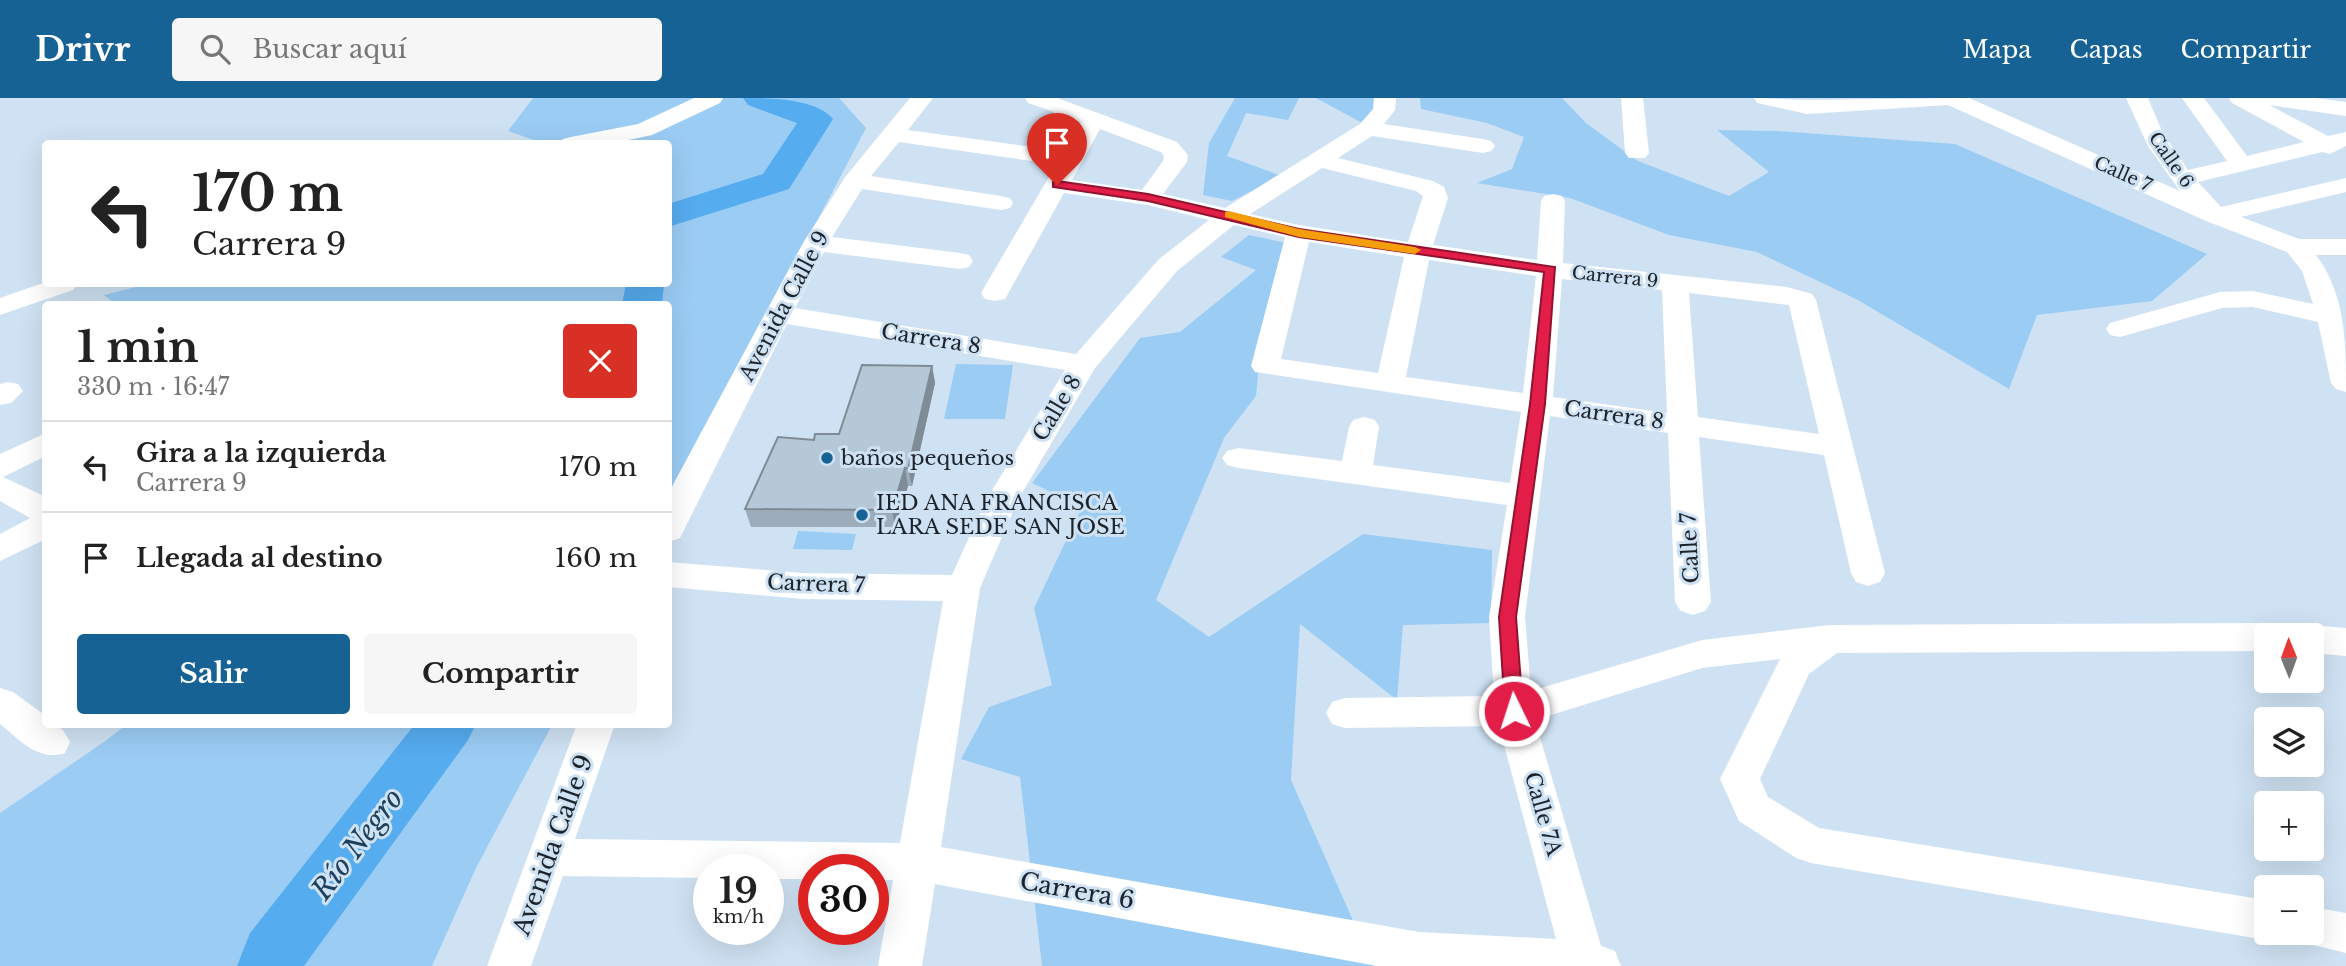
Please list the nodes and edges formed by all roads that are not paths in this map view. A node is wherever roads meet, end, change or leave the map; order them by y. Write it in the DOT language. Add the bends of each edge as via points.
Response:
graph roads {
  1 [pos="922,98"];
  2 [pos="1037,98"];
  3 [pos="1385,98"];
  4 [pos="1632,98"];
  5 [pos="1765,98"];
  6 [pos="1951,98"];
  7 [pos="2137,98"];
  8 [pos="2193,98"];
  9 [pos="2240,98"];
  10 [pos="2269,98"];
  11 [pos="706,101"];
  12 [pos="1066,108"];
  13 [pos="2346,109"];
  14 [pos="1095,118"];
  15 [pos="1368,129"];
  16 [pos="891,134"];
  17 [pos="2346,139"];
  18 [pos="592,140"];
  19 [pos="2322,144"];
  20 [pos="1483,146"];
  21 [pos="1637,153"];
  22 [pos="2346,155"];
  23 [pos="1316,160"];
  24 [pos="2242,165"];
  25 [pos="2182,179"];
  26 [pos="855,181"];
  27 [pos="1057,185"];
  28 [pos="2346,185"];
  29 [pos="1148,198"];
  30 [pos="1553,201"];
  31 [pos="1001,203"];
  32 [pos="1231,215"];
  33 [pos="2215,216"];
  34 [pos="1299,233"];
  35 [pos="816,243"];
  36 [pos="2296,247"];
  37 [pos="2346,247"];
  38 [pos="1418,251"];
  39 [pos="960,261"];
  40 [pos="1550,270"];
  41 [pos="1675,284"];
  42 [pos="56,287"];
  43 [pos="995,293"];
  44 [pos="0,307"];
  45 [pos="779,314"];
  46 [pos="2331,316"];
  47 [pos="2120,329"];
  48 [pos="1083,364"];
  49 [pos="2346,383"];
  50 [pos="1390,384"];
  51 [pos="1537,404"];
  52 [pos="1683,425"];
  53 [pos="1364,427"];
  54 [pos="42,445"];
  55 [pos="1839,447"];
  56 [pos="1238,458"];
  57 [pos="0,467"];
  58 [pos="1356,472"];
  59 [pos="0,487"];
  60 [pos="1522,496"];
  61 [pos="42,510"];
  62 [pos="672,521"];
  63 [pos="42,526"];
  64 [pos="0,549"];
  65 [pos="1868,573"];
  66 [pos="672,574"];
  67 [pos="963,588"];
  68 [pos="1693,602"];
  69 [pos="2254,637"];
  70 [pos="1830,639"];
  71 [pos="2324,640"];
  72 [pos="2346,642"];
  73 [pos="0,703"];
  74 [pos="1514,711"];
  75 [pos="1345,713"];
  76 [pos="595,728"];
  77 [pos="51,742"];
  78 [pos="550,858"];
  79 [pos="919,862"];
  80 [pos="2254,918"];
  81 [pos="2324,930"];
  82 [pos="2346,933"];
  83 [pos="1589,964"];
  84 [pos="509,966"];
  85 [pos="900,966"];
  1 -- 16 [label="street, Avenida Calle 9"];
  2 -- 12 [label="street"];
  3 -- 15 [label="street, Calle 8" via="1384,110"];
  4 -- 21 [label="street"];
  5 -- 6 [label="street" via="1807,107"];
  6 -- 33 [label="street, Calle 7"];
  7 -- 25 [label="street, Calle 6" via="2157,144"];
  8 -- 24 [label="street"];
  9 -- 19 [label="street"];
  10 -- 13 [label="street"];
  11 -- 18 [label="street" via="644,130"];
  12 -- 14 [label="street"];
  12 -- 16 [label="street" via="1055,145 1032,154"];
  14 -- 27 [label="street"];
  14 -- 29 [label="street" via="1169,147 1176,155"];
  15 -- 20 [label="street"];
  15 -- 23 [label="street, Calle 8"];
  16 -- 26 [label="street, Avenida Calle 9"];
  17 -- 19 [label="street"];
  19 -- 22 [label="street"];
  19 -- 24 [label="street"];
  23 -- 32 [label="street, Calle 8"];
  23 -- 38 [label="street" via="1435,192"];
  24 -- 25 [label="street"];
  25 -- 33 [label="street, Calle 6"];
  26 -- 31 [label="street"];
  26 -- 35 [label="street, Avenida Calle 9"];
  27 -- 29 [label="street, Carrera 9"];
  27 -- 43 [label="street"];
  28 -- 33 [label="street"];
  29 -- 32 [label="street, Carrera 9"];
  30 -- 40 [label="street, Calle 7A"];
  32 -- 34 [label="street, Carrera 9"];
  32 -- 48 [label="street, Calle 8" via="1168,265"];
  33 -- 36 [label="street, Calle 7"];
  34 -- 38 [label="street, Carrera 9"];
  34 -- 50 [label="street, Carrera 8" via="1265,366"];
  35 -- 39 [label="street"];
  35 -- 45 [label="street, Avenida Calle 9"];
  36 -- 37 [label="street"];
  36 -- 46 [label="street" via="2315,270"];
  38 -- 40 [label="street, Carrera 9"];
  38 -- 50 [label="street"];
  40 -- 41 [label="street, Carrera 9"];
  40 -- 51 [label="street, Calle 7A"];
  41 -- 52 [label="street, Calle 7"];
  41 -- 55 [label="street, Carrera 9" via="1801,300"];
  42 -- 44 [label="street"];
  45 -- 48 [label="street, Carrera 8"];
  45 -- 62 [label="street, Avenida Calle 9"];
  46 -- 47 [label="street" via="2253,299 2220,300"];
  46 -- 49 [label="street"];
  48 -- 67 [label="street, Calle 8" via="1001,502"];
  50 -- 51 [label="street, Carrera 8"];
  51 -- 52 [label="street, Carrera 8"];
  51 -- 60 [label="street, Calle 7A"];
  52 -- 55 [label="street, Carrera 8"];
  52 -- 68 [label="street, Calle 7"];
  53 -- 58 [label="street"];
  54 -- 57 [label="street"];
  55 -- 65 [label="street"];
  56 -- 58 [label="street"];
  58 -- 60 [label="street"];
  59 -- 61 [label="street"];
  60 -- 74 [label="street, Calle 7A" via="1507,617"];
  63 -- 64 [label="street"];
  66 -- 67 [label="street, Carrera 7" via="803,586"];
  67 -- 79 [label="street, Calle 8"];
  69 -- 70 [label="street"];
  70 -- 74 [label="street" via="1702,654"];
  70 -- 80 [label="street" via="1795,665 1740,779 1753,809 1811,845"];
  71 -- 72 [label="street"];
  73 -- 77 [label="street"];
  74 -- 75 [label="street"];
  74 -- 83 [label="street, Calle 7A"];
  76 -- 78 [label="street, Avenida Calle 9"];
  78 -- 79 [label="street, Carrera 6"];
  78 -- 84 [label="street, Avenida Calle 9"];
  79 -- 83 [label="street, Carrera 6" via="1419,954"];
  79 -- 85 [label="street, Calle 8"];
  81 -- 82 [label="street"];
}
